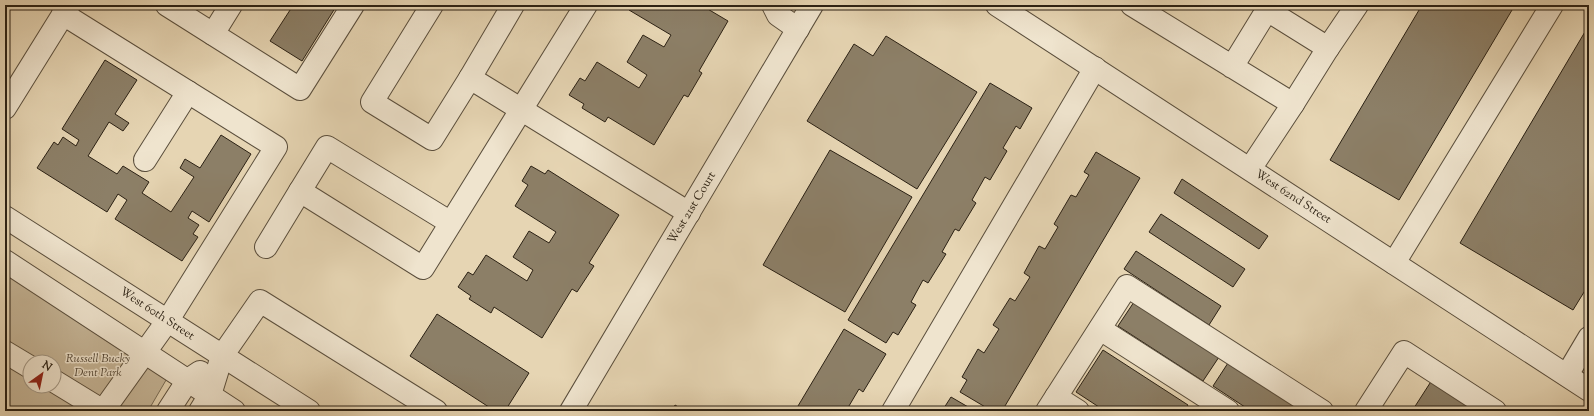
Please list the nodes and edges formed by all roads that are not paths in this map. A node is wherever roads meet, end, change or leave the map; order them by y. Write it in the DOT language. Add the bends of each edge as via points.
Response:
graph roads {
  1 [pos="167,5"];
  2 [pos="231,5"];
  3 [pos="353,5"];
  4 [pos="432,5"];
  5 [pos="513,5"];
  6 [pos="586,5"];
  7 [pos="773,5"];
  8 [pos="812,5"];
  9 [pos="997,5"];
  10 [pos="1132,5"];
  11 [pos="1357,5"];
  12 [pos="1552,5"];
  13 [pos="66,9"];
  14 [pos="798,29"];
  15 [pos="213,34"];
  16 [pos="1328,48"];
  17 [pos="1232,67"];
  18 [pos="1095,68"];
  19 [pos="470,78"];
  20 [pos="188,92"];
  21 [pos="1293,104"];
  22 [pos="5,108"];
  23 [pos="521,110"];
  24 [pos="144,160"];
  25 [pos="1250,169"];
  26 [pos="300,191"];
  27 [pos="689,213"];
  28 [pos="5,217"];
  29 [pos="451,223"];
  30 [pos="266,247"];
  31 [pos="5,261"];
  32 [pos="1394,262"];
  33 [pos="168,320"];
  34 [pos="1100,329"];
  35 [pos="1589,338"];
  36 [pos="5,352"];
  37 [pos="146,352"];
  38 [pos="222,356"];
  39 [pos="22,362"];
  40 [pos="1567,375"];
  41 [pos="188,380"];
  42 [pos="62,386"];
  43 [pos="1589,390"];
  44 [pos="205,403"];
  45 [pos="1051,404"];
  46 [pos="103,411"];
  47 [pos="168,411"];
  48 [pos="234,411"];
  49 [pos="309,411"];
  50 [pos="436,411"];
  51 [pos="571,411"];
  52 [pos="893,411"];
  53 [pos="1078,411"];
  54 [pos="1228,411"];
  55 [pos="1322,411"];
  56 [pos="1366,411"];
  57 [pos="1495,411"];
  1 -- 15 [label="street"];
  2 -- 15 [label="street"];
  3 -- 15 [label="street" via="300,89"];
  4 -- 19 [label="street" via="372,102 432,139"];
  5 -- 19 [label="street"];
  6 -- 23 [label="street"];
  7 -- 14 [label="street" via="778,14"];
  8 -- 14 [label="street, West 21st Court"];
  9 -- 18 [label="street, West 62nd Street"];
  10 -- 17 [label="street"];
  11 -- 16 [label="street"];
  12 -- 32 [label="street"];
  13 -- 20 [label="street"];
  13 -- 22 [label="street"];
  14 -- 27 [label="street, West 21st Court"];
  16 -- 17 [label="street" via="1267,10"];
  16 -- 21 [label="street"];
  17 -- 21 [label="street"];
  18 -- 25 [label="street, West 62nd Street"];
  18 -- 52 [label="street"];
  19 -- 23 [label="street"];
  20 -- 24 [label="street"];
  20 -- 33 [label="street" via="276,147"];
  21 -- 25 [label="street"];
  23 -- 27 [label="street"];
  23 -- 29 [label="street"];
  25 -- 32 [label="street, West 62nd Street"];
  26 -- 29 [label="street" via="327,147"];
  26 -- 29 [label="street" via="424,268"];
  26 -- 30 [label="street"];
  27 -- 51 [label="street, West 21st Court"];
  28 -- 33 [label="street, West 60th Street"];
  31 -- 37 [label="street"];
  32 -- 40 [label="street, West 62nd Street"];
  33 -- 37 [label="street"];
  33 -- 38 [label="street, West 60th Street"];
  34 -- 45 [label="street"];
  34 -- 54 [label="street"];
  34 -- 55 [label="street" via="1127,286"];
  35 -- 40 [label="street"];
  36 -- 39 [label="street"];
  37 -- 41 [label="street"];
  37 -- 46 [label="street"];
  38 -- 41 [label="street"];
  38 -- 44 [label="street"];
  38 -- 49 [label="street, West 60th Street"];
  38 -- 50 [label="street" via="260,301"];
  40 -- 43 [label="street, West 62nd Street"];
  41 -- 44 [label="street"];
  41 -- 47 [label="street"];
  42 -- 46 [label="street"];
  44 -- 48 [label="street"];
  45 -- 53 [label="street"];
  56 -- 57 [label="street" via="1404,352"];
}
